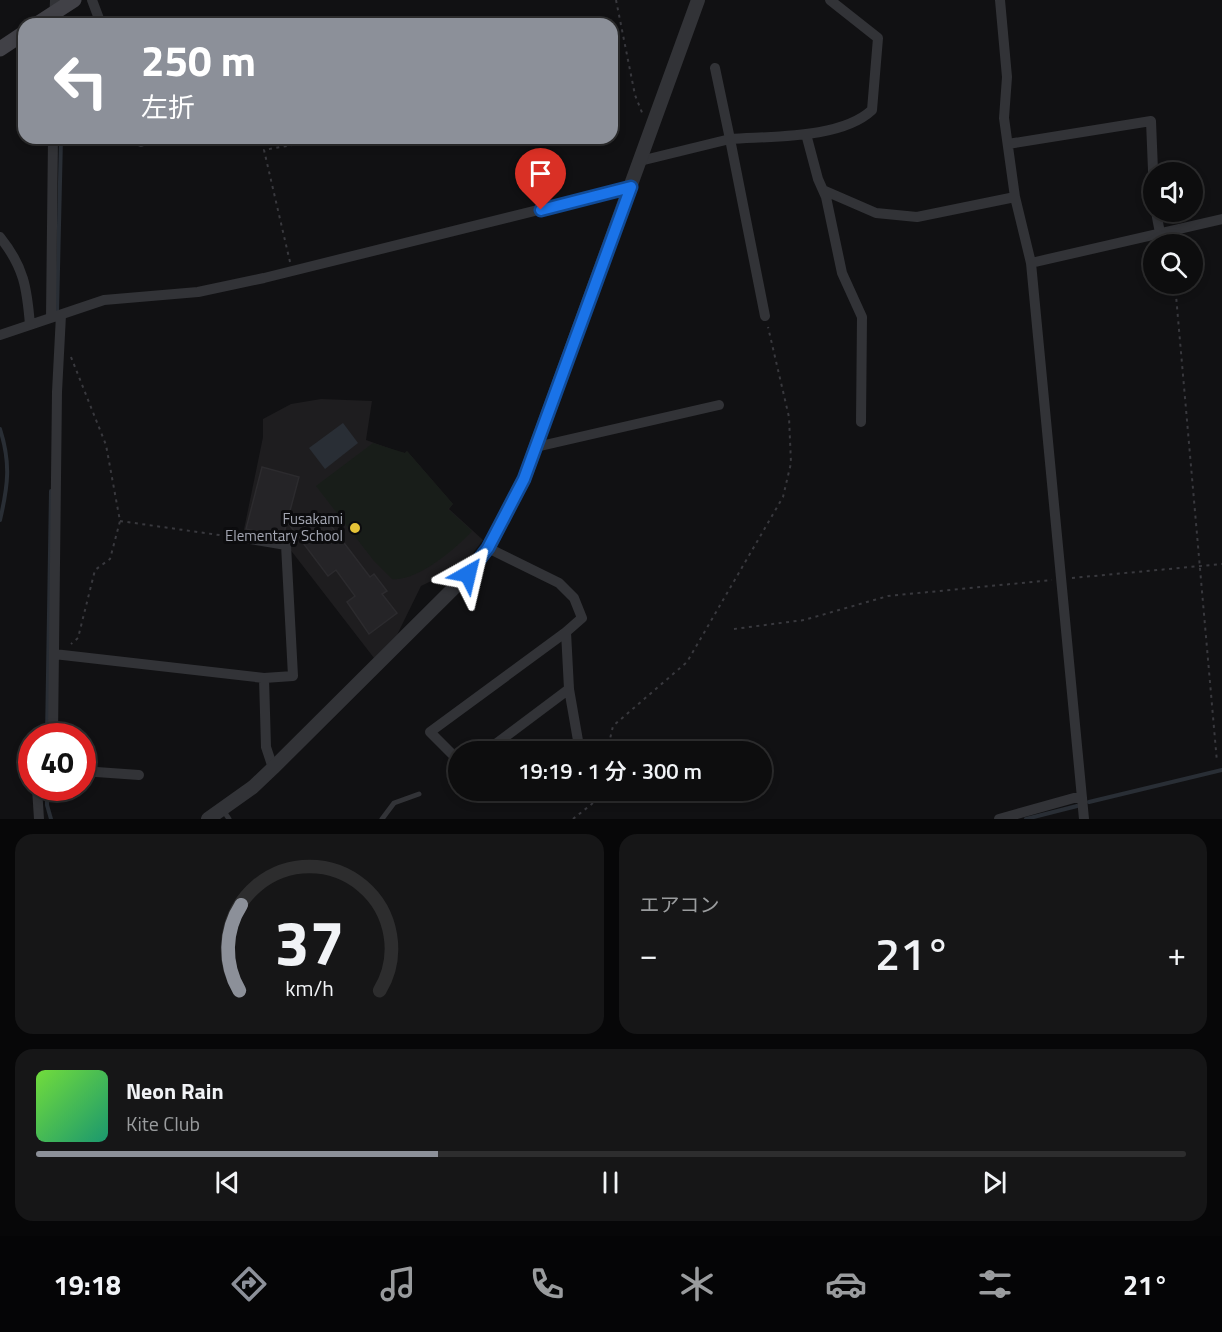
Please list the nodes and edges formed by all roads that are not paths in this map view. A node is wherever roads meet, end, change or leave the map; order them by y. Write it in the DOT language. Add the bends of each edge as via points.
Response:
graph roads {
  1 [pos="74,0"];
  2 [pos="92,0"];
  3 [pos="698,0"];
  4 [pos="830,0"];
  5 [pos="1000,0"];
  6 [pos="54,12"];
  7 [pos="99,18"];
  8 [pos="18,37"];
  9 [pos="0,49"];
  10 [pos="715,68"];
  11 [pos="806,134"];
  12 [pos="730,139"];
  13 [pos="53,144"];
  14 [pos="1008,144"];
  15 [pos="640,161"];
  16 [pos="1153,162"];
  17 [pos="631,187"];
  18 [pos="823,190"];
  19 [pos="1015,197"];
  20 [pos="1222,219"];
  21 [pos="1158,222"];
  22 [pos="1160,233"];
  23 [pos="0,237"];
  24 [pos="1031,263"];
  25 [pos="56,316"];
  26 [pos="765,316"];
  27 [pos="30,325"];
  28 [pos="0,335"];
  29 [pos="719,405"];
  30 [pos="861,422"];
  31 [pos="536,447"];
  32 [pos="243,538"];
  33 [pos="488,548"];
  34 [pos="567,632"];
  35 [pos="57,654"];
  36 [pos="264,678"];
  37 [pos="569,689"];
  38 [pos="54,723"];
  39 [pos="500,741"];
  40 [pos="578,741"];
  41 [pos="448,750"];
  42 [pos="273,768"];
  43 [pos="96,772"];
  44 [pos="139,775"];
  45 [pos="419,794"];
  46 [pos="1081,796"];
  47 [pos="38,801"];
  48 [pos="226,814"];
  49 [pos="39,819"];
  50 [pos="208,819"];
  51 [pos="382,819"];
  52 [pos="999,819"];
  53 [pos="1084,819"];
  1 -- 6 [label="main road"];
  2 -- 7 [label="street"];
  3 -- 15 [label="street"];
  4 -- 11 [label="street" via="878,38 873,110 861,121"];
  5 -- 14 [label="street"];
  8 -- 9 [label="main road"];
  10 -- 12 [label="street"];
  11 -- 12 [label="street"];
  11 -- 18 [label="street"];
  12 -- 15 [label="street"];
  12 -- 26 [label="street"];
  13 -- 25 [label="street"];
  14 -- 16 [label="street" via="1152,121"];
  14 -- 19 [label="street"];
  15 -- 17 [label="street"];
  17 -- 25 [label="street" via="292,271 198,292 104,300"];
  17 -- 31 [label="street"];
  18 -- 19 [label="street" via="876,213 917,217"];
  18 -- 30 [label="street" via="842,273 862,317"];
  19 -- 24 [label="street"];
  20 -- 22 [label="street"];
  21 -- 22 [label="street"];
  22 -- 24 [label="street"];
  23 -- 27 [label="street" via="14,255 27,285"];
  24 -- 46 [label="street"];
  25 -- 27 [label="street"];
  25 -- 35 [label="street"];
  27 -- 28 [label="street"];
  29 -- 31 [label="street"];
  31 -- 33 [label="street"];
  32 -- 36 [label="street" via="286,545 293,676"];
  33 -- 34 [label="street" via="559,583 574,598 582,618"];
  33 -- 42 [label="street" via="468,574"];
  34 -- 37 [label="street"];
  34 -- 41 [label="street" via="430,732"];
  35 -- 36 [label="street"];
  35 -- 38 [label="street"];
  36 -- 42 [label="street" via="266,747"];
  37 -- 39 [label="street"];
  37 -- 40 [label="street"];
  42 -- 48 [label="street"];
  43 -- 44 [label="street"];
  45 -- 51 [label="lane" via="394,803"];
  46 -- 52 [label="street"];
  46 -- 53 [label="street"];
  47 -- 49 [label="street"];
  48 -- 50 [label="street"];
}
